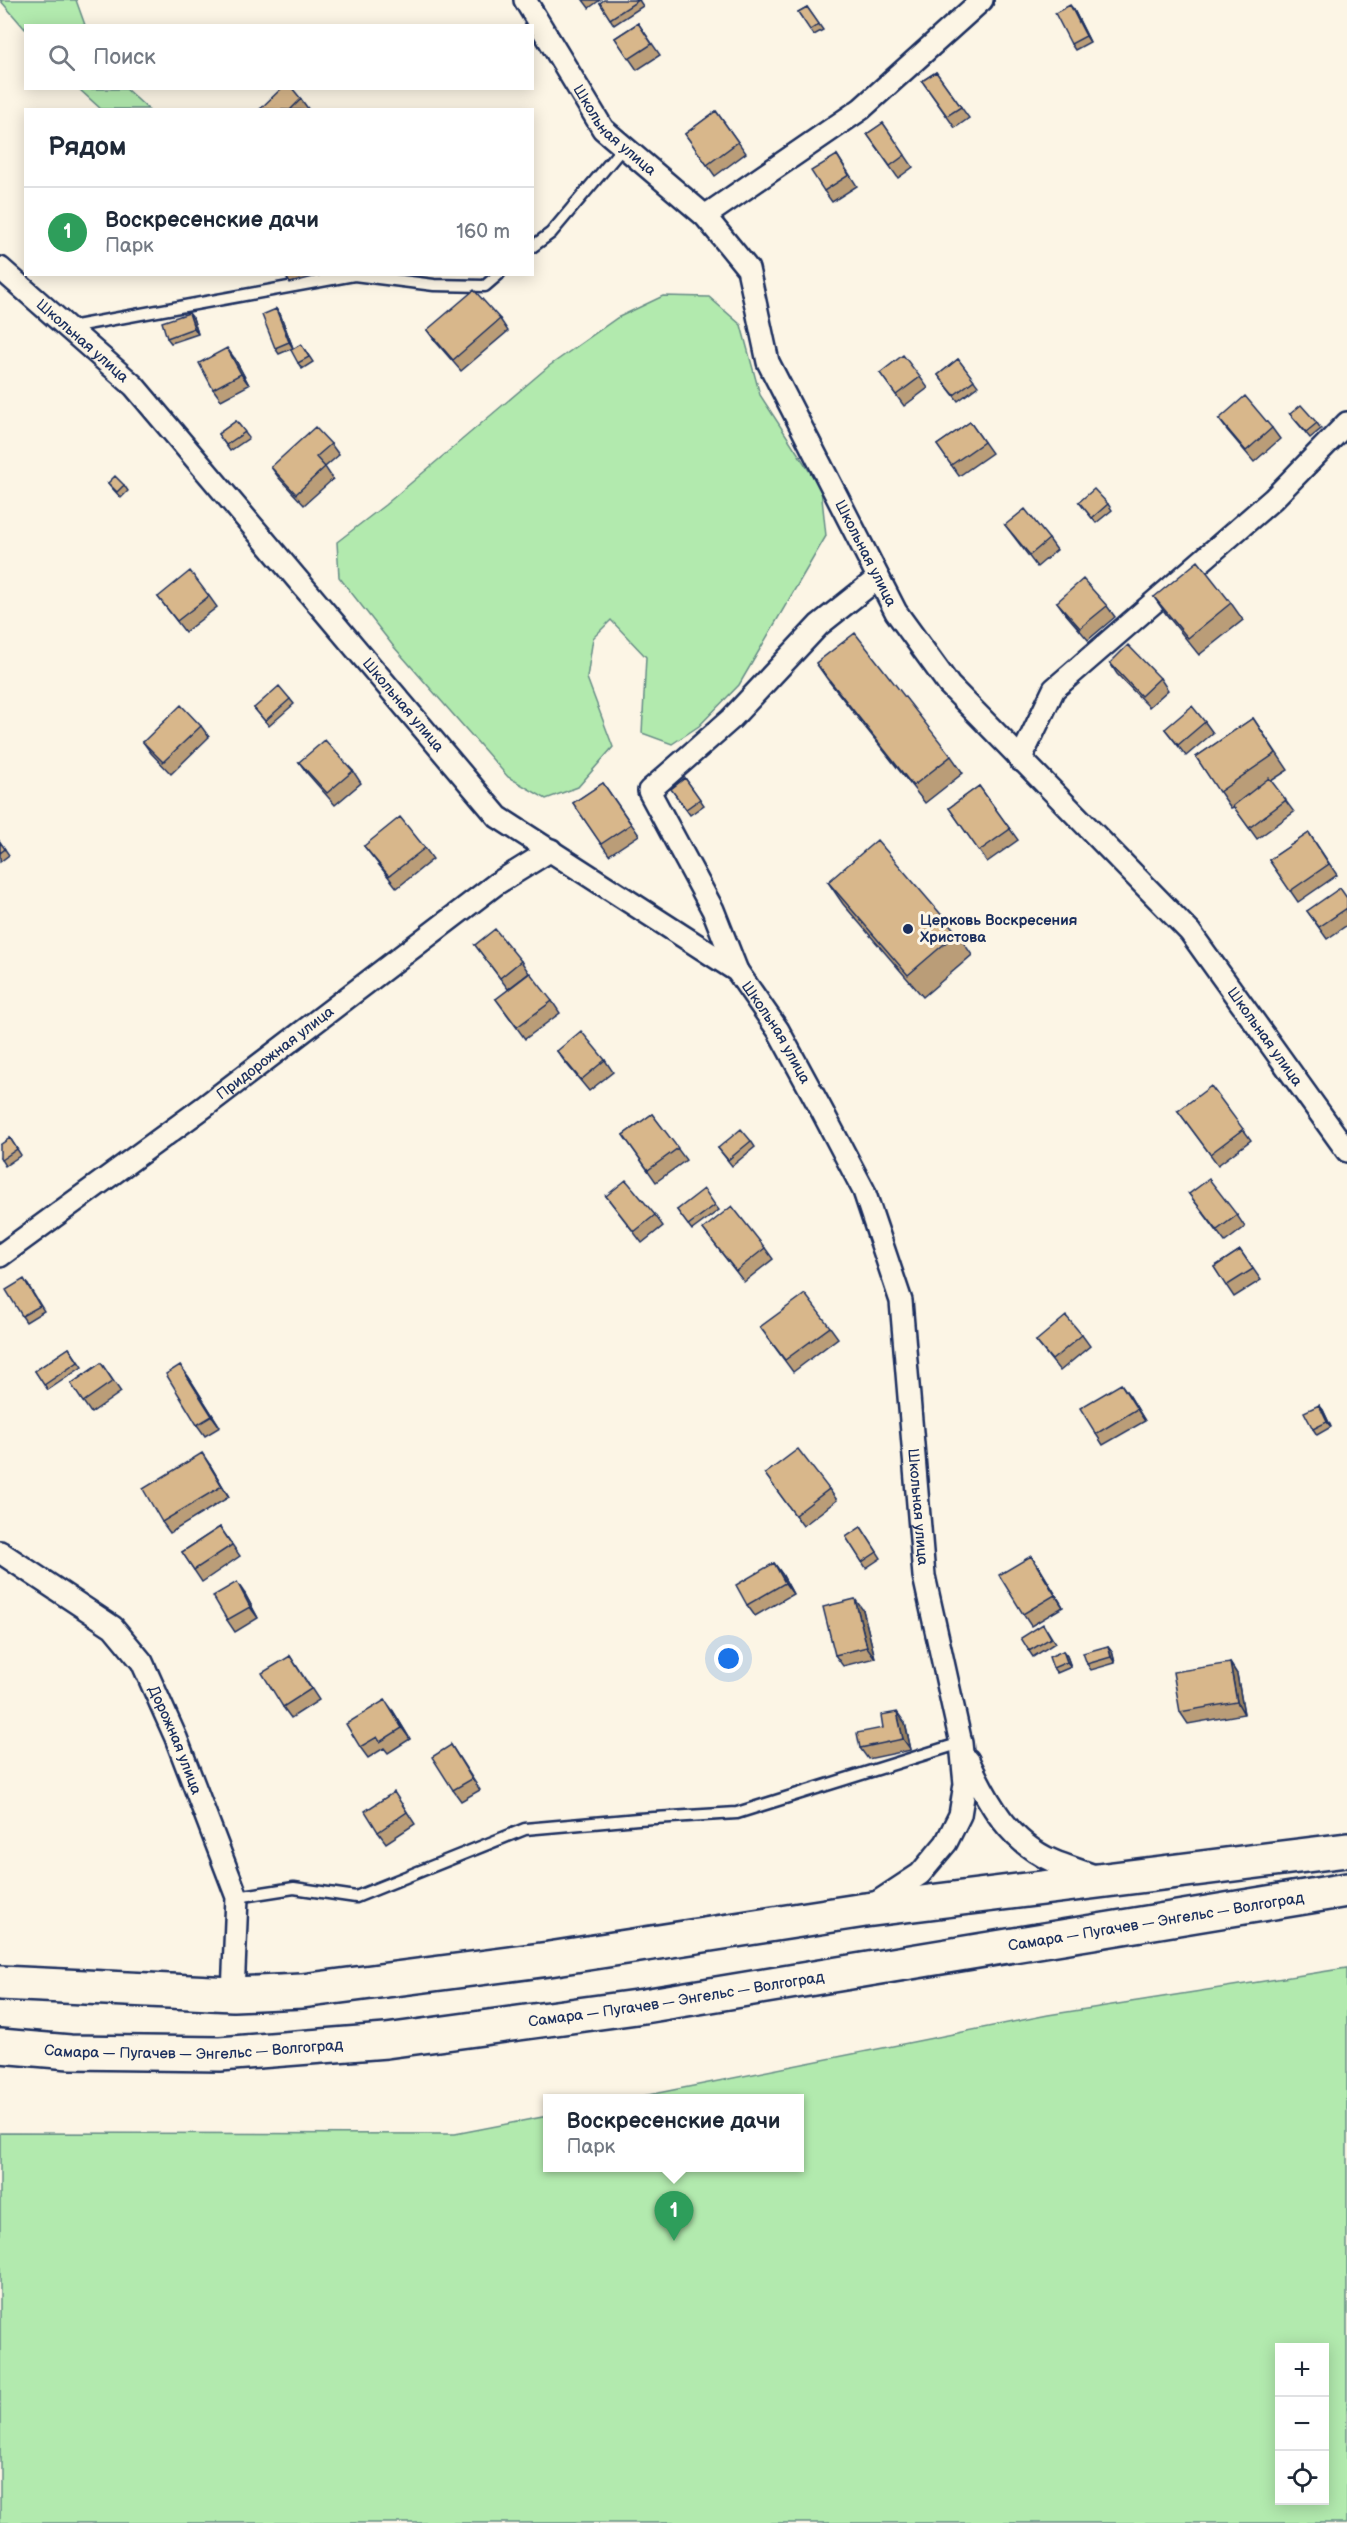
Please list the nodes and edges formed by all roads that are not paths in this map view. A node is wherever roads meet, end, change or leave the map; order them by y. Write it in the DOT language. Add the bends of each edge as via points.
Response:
graph roads {
  1 [pos="525,0"];
  2 [pos="982,0"];
  3 [pos="624,146"];
  4 [pos="705,216"];
  5 [pos="534,246"];
  6 [pos="0,268"];
  7 [pos="349,276"];
  8 [pos="362,276"];
  9 [pos="497,276"];
  10 [pos="69,327"];
  11 [pos="1345,430"];
  12 [pos="879,578"];
  13 [pos="1020,760"];
  14 [pos="551,850"];
  15 [pos="737,971"];
  16 [pos="1347,1151"];
  17 [pos="0,1256"];
  18 [pos="0,1552"];
  19 [pos="961,1743"];
  20 [pos="1347,1851"];
  21 [pos="1107,1880"];
  22 [pos="1347,1890"];
  23 [pos="237,1897"];
  24 [pos="865,1910"];
  25 [pos="0,1983"];
  26 [pos="233,1994"];
  27 [pos="0,2046"];
  1 -- 3 [label="street, Школьная улица" via="603,129"];
  2 -- 4 [label="street" via="861,110"];
  3 -- 4 [label="street, Школьная улица"];
  3 -- 5 [label="lane" via="551,233"];
  4 -- 12 [label="street, Школьная улица" via="748,270 768,362"];
  6 -- 10 [label="street, Школьная улица"];
  7 -- 10 [label="lane"];
  8 -- 9 [label="lane" via="434,285 485,286"];
  10 -- 14 [label="street, Школьная улица" via="135,386 498,817"];
  11 -- 13 [label="street" via="1273,500 1054,689"];
  12 -- 13 [label="street, Школьная улица" via="896,612 949,686"];
  12 -- 15 [label="street" via="819,626 731,719 649,791 713,910"];
  13 -- 16 [label="street, Школьная улица" via="1190,932"];
  14 -- 15 [label="street, Школьная улица"];
  14 -- 17 [label="street, Придорожная улица" via="496,884 204,1107"];
  15 -- 19 [label="street, Школьная улица" via="778,1030 864,1191 901,1301 924,1576"];
  18 -- 23 [label="street, Дорожная улица" via="113,1627 142,1662 176,1738"];
  19 -- 21 [label="street" via="983,1793 1002,1822 1021,1841 1051,1860"];
  19 -- 23 [label="lane" via="737,1813 525,1829 356,1897 294,1888"];
  19 -- 24 [label="street, Школьная улица" via="964,1785 960,1815 946,1844 920,1874"];
  20 -- 21 [label="main road"];
  21 -- 24 [label="main road"];
  22 -- 27 [label="main road, Самара — Пугачев — Энгельс — Волгоград" via="645,2006 386,2041 220,2054 70,2052"];
  23 -- 26 [label="street, Дорожная улица"];
  24 -- 26 [label="main road" via="538,1961 302,1991"];
  25 -- 26 [label="main road"];
}
